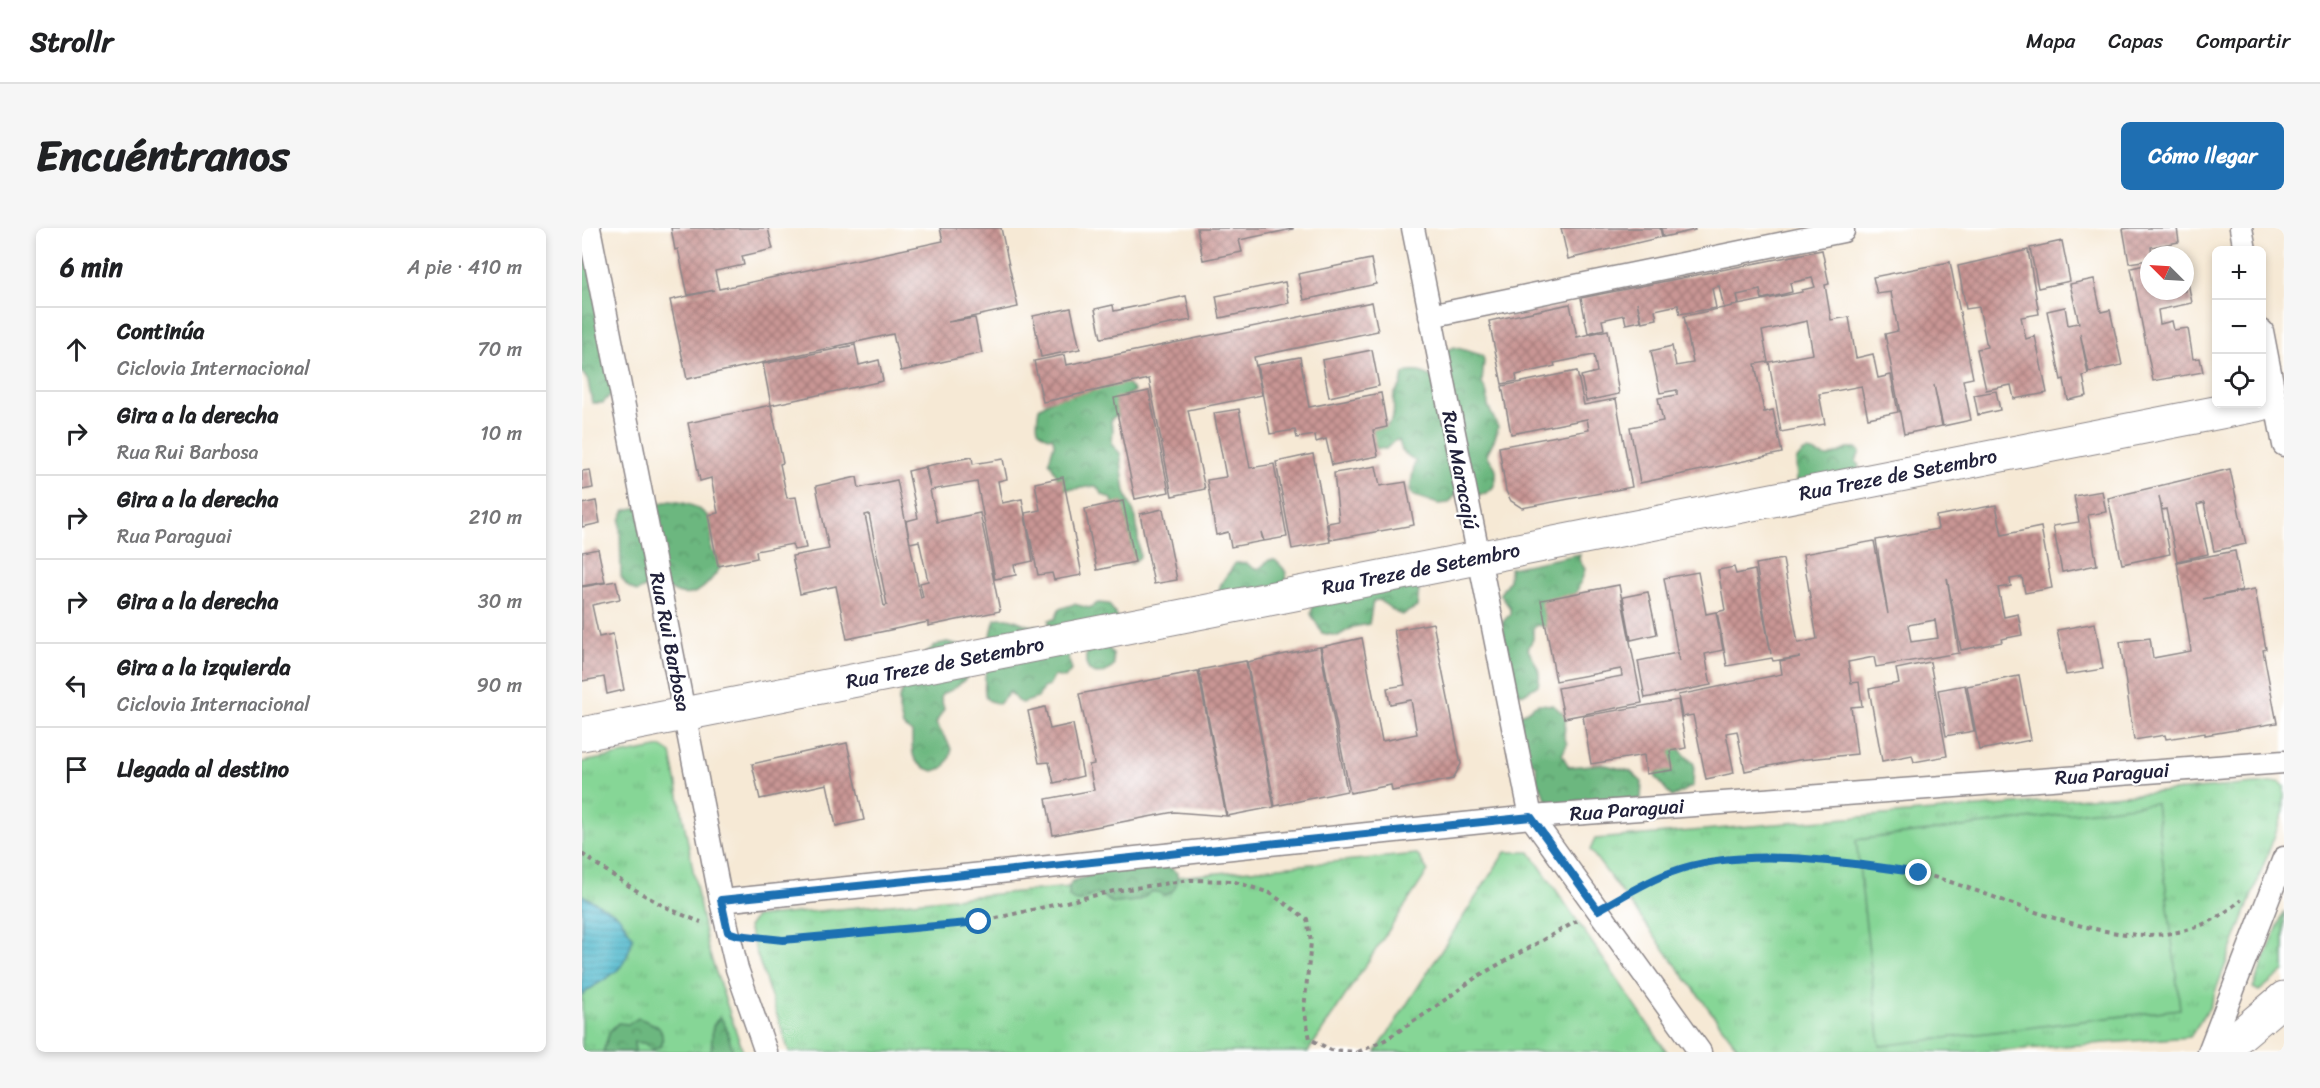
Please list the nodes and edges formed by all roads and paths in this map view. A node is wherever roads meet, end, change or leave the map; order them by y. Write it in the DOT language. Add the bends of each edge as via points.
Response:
graph roads {
  1 [pos="589,228"];
  2 [pos="1413,228"];
  3 [pos="2241,228"];
  4 [pos="1843,231"];
  5 [pos="2245,246"];
  6 [pos="1430,316"];
  7 [pos="2265,354"];
  8 [pos="2270,402"];
  9 [pos="2284,445"];
  10 [pos="1478,558"];
  11 [pos="685,714"];
  12 [pos="582,734"];
  13 [pos="2284,762"];
  14 [pos="1531,817"];
  15 [pos="582,854"];
  16 [pos="2284,858"];
  17 [pos="2243,898"];
  18 [pos="721,900"];
  19 [pos="1598,910"];
  20 [pos="728,932"];
  21 [pos="2284,998"];
  22 [pos="766,1052"];
  23 [pos="1358,1052"];
  24 [pos="1701,1052"];
  25 [pos="2209,1052"];
  26 [pos="2220,1052"];
  1 -- 11 [label="street, Rua Rui Barbosa"];
  2 -- 6 [label="street, Rua Maracajú"];
  3 -- 5 [label="street"];
  4 -- 6 [label="street"];
  6 -- 10 [label="street, Rua Maracajú"];
  7 -- 8 [label="street"];
  8 -- 9 [label="street"];
  8 -- 10 [label="main road, Rua Treze de Setembro"];
  10 -- 11 [label="main road, Rua Treze de Setembro"];
  10 -- 14 [label="street, Rua Maracajú"];
  11 -- 12 [label="main road, Rua Treze de Setembro"];
  11 -- 18 [label="street, Rua Rui Barbosa"];
  13 -- 14 [label="street, Rua Paraguai"];
  14 -- 18 [label="street, Rua Paraguai"];
  14 -- 19 [label="street"];
  15 -- 20 [label="path" via="681,915"];
  16 -- 25 [label="street"];
  17 -- 19 [label="path" via="2207,923 2179,932 2120,932 2053,919 1919,873 1785,858 1710,861 1671,872"];
  18 -- 20 [label="street, Rua Rui Barbosa"];
  19 -- 23 [label="path" via="1478,976 1419,1018"];
  19 -- 24 [label="street"];
  20 -- 22 [label="street, Rua Rui Barbosa"];
  20 -- 23 [label="path" via="783,940 979,922 1114,891 1190,880 1232,881 1270,893 1307,919 1311,942 1304,1009 1310,1039 1331,1050"];
  21 -- 26 [label="main road"];
}
